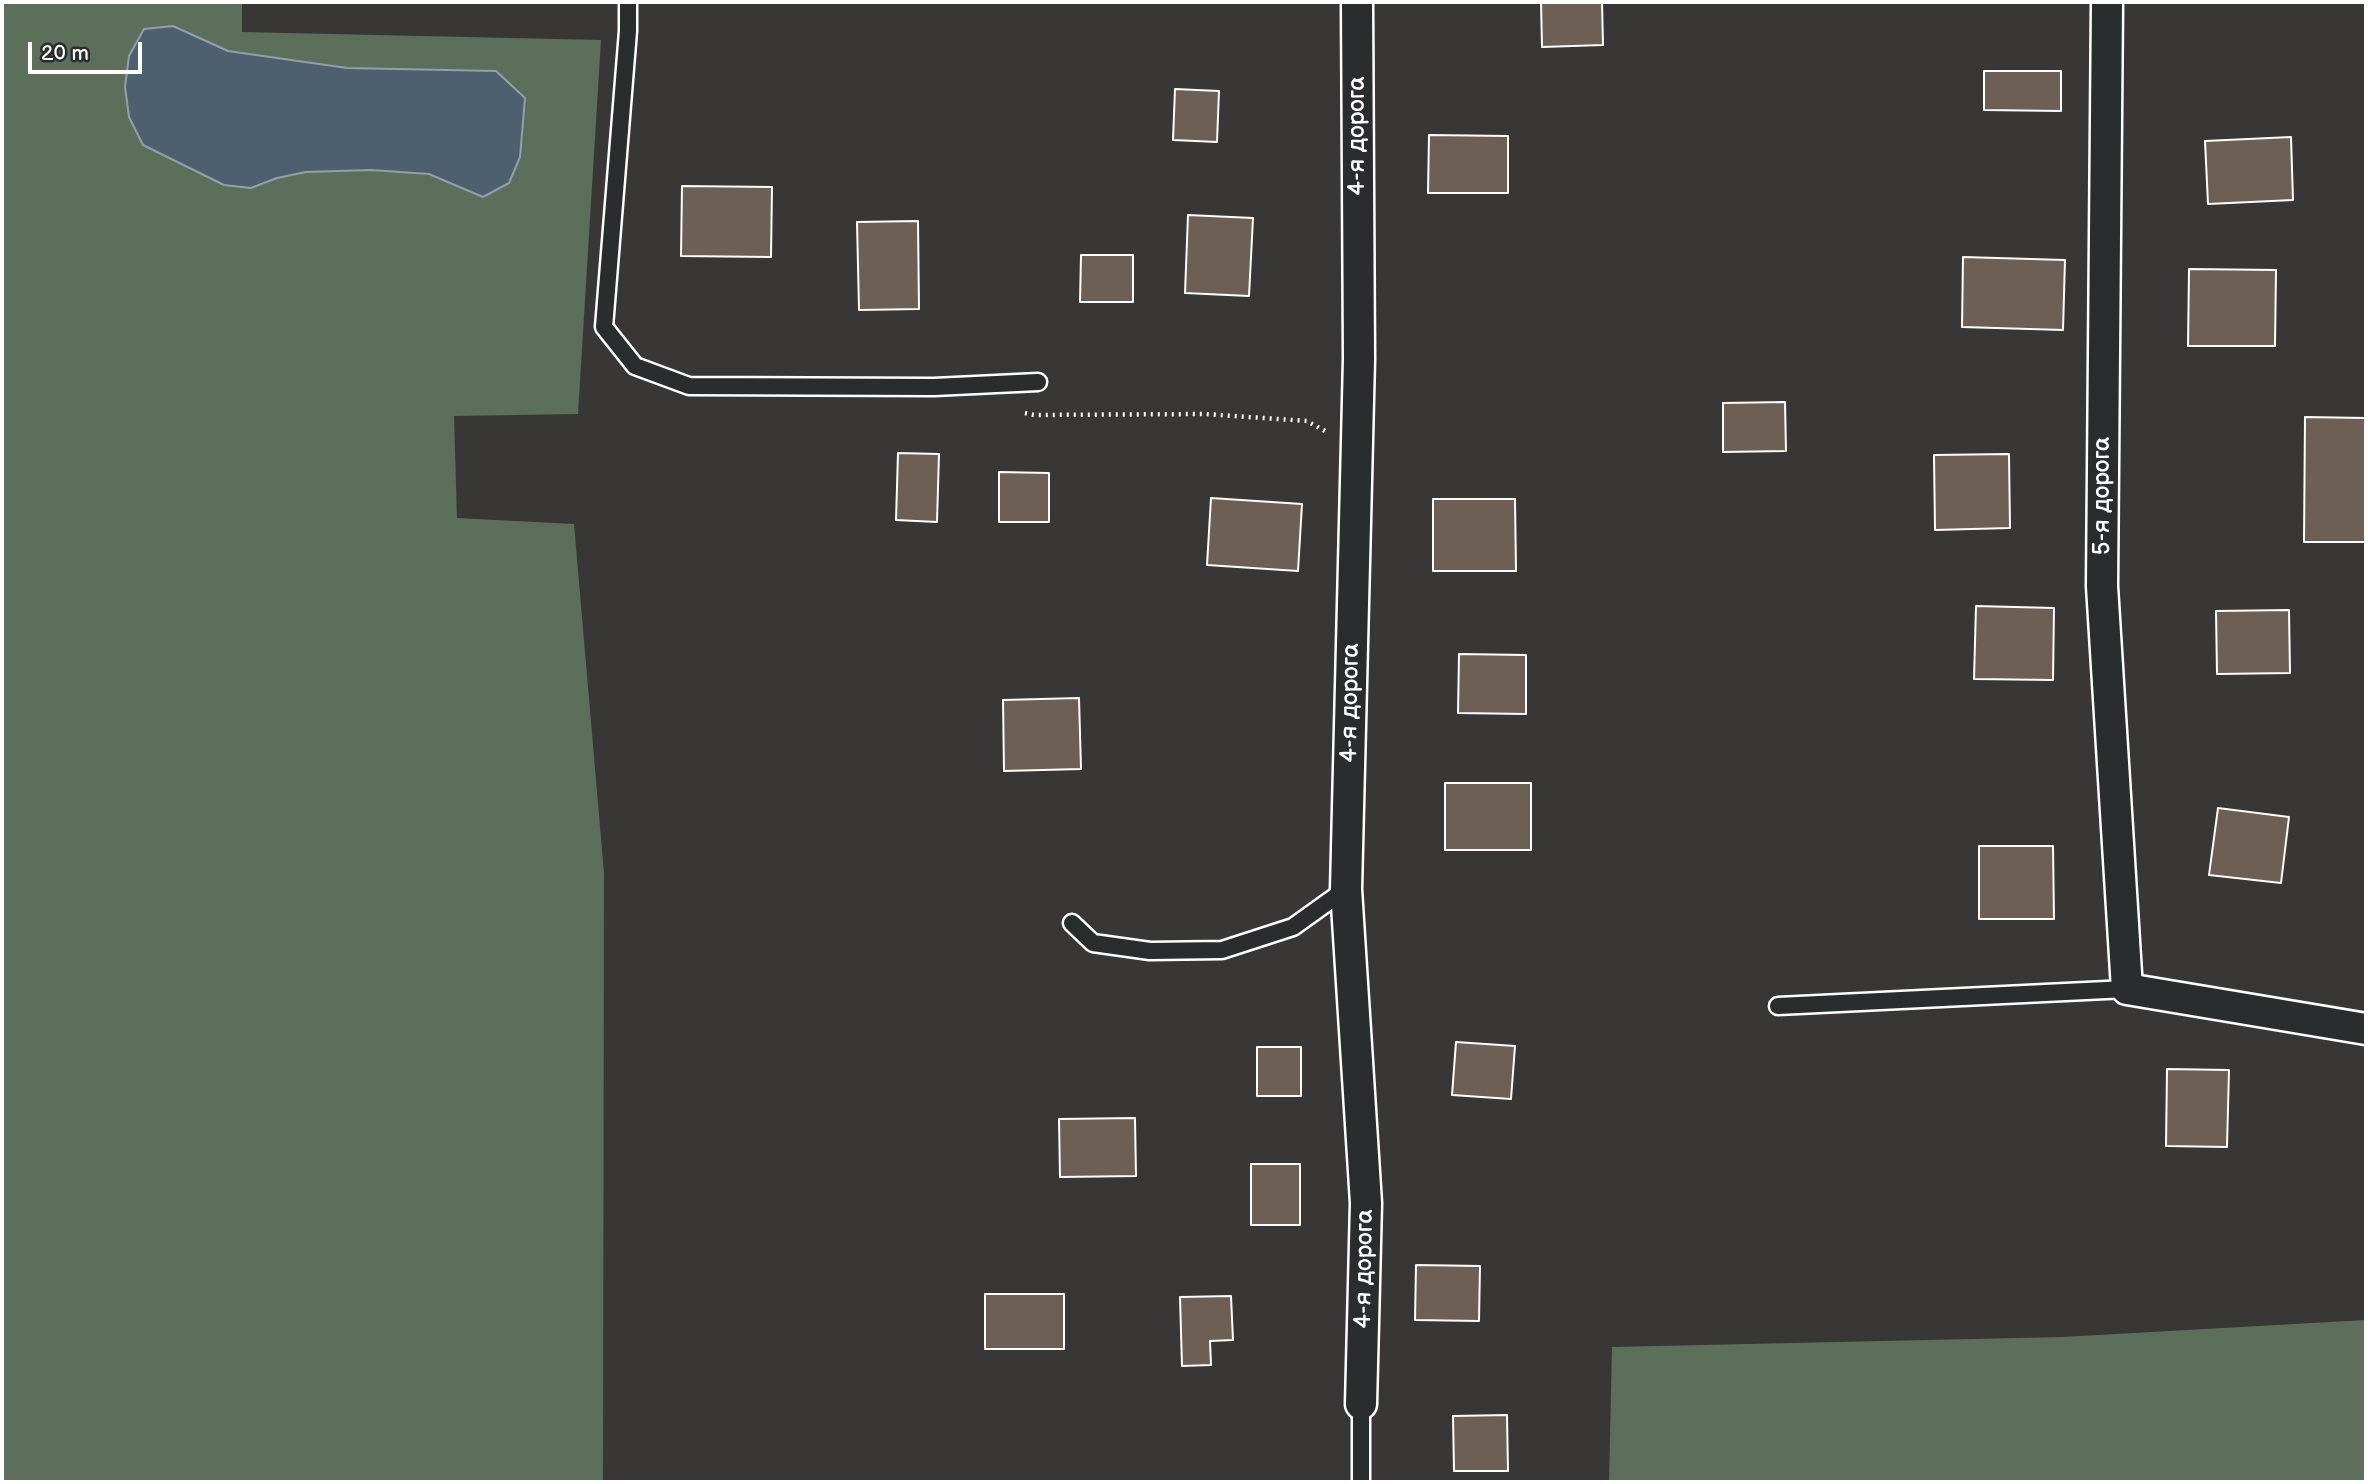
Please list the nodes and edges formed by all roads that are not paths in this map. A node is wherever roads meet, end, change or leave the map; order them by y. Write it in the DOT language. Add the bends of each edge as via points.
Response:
graph roads {
  1 [pos="628,2"];
  2 [pos="1357,2"];
  3 [pos="2107,2"];
  4 [pos="1038,382"];
  5 [pos="1346,889"];
  6 [pos="1072,923"];
  7 [pos="2127,989"];
  8 [pos="1778,1006"];
  9 [pos="2366,1030"];
  10 [pos="1361,1404"];
  11 [pos="1361,1482"];
  1 -- 4 [label="lane" via="604,327 635,366 690,386 934,387"];
  2 -- 5 [label="street, 4-я дорога" via="1359,359"];
  3 -- 7 [label="street, 5-я дорога" via="2102,586"];
  5 -- 6 [label="lane" via="1293,927 1222,950 1150,951 1093,943"];
  5 -- 10 [label="street, 4-я дорога" via="1366,1203"];
  7 -- 8 [label="lane"];
  7 -- 9 [label="street"];
  10 -- 11 [label="lane"];
}
